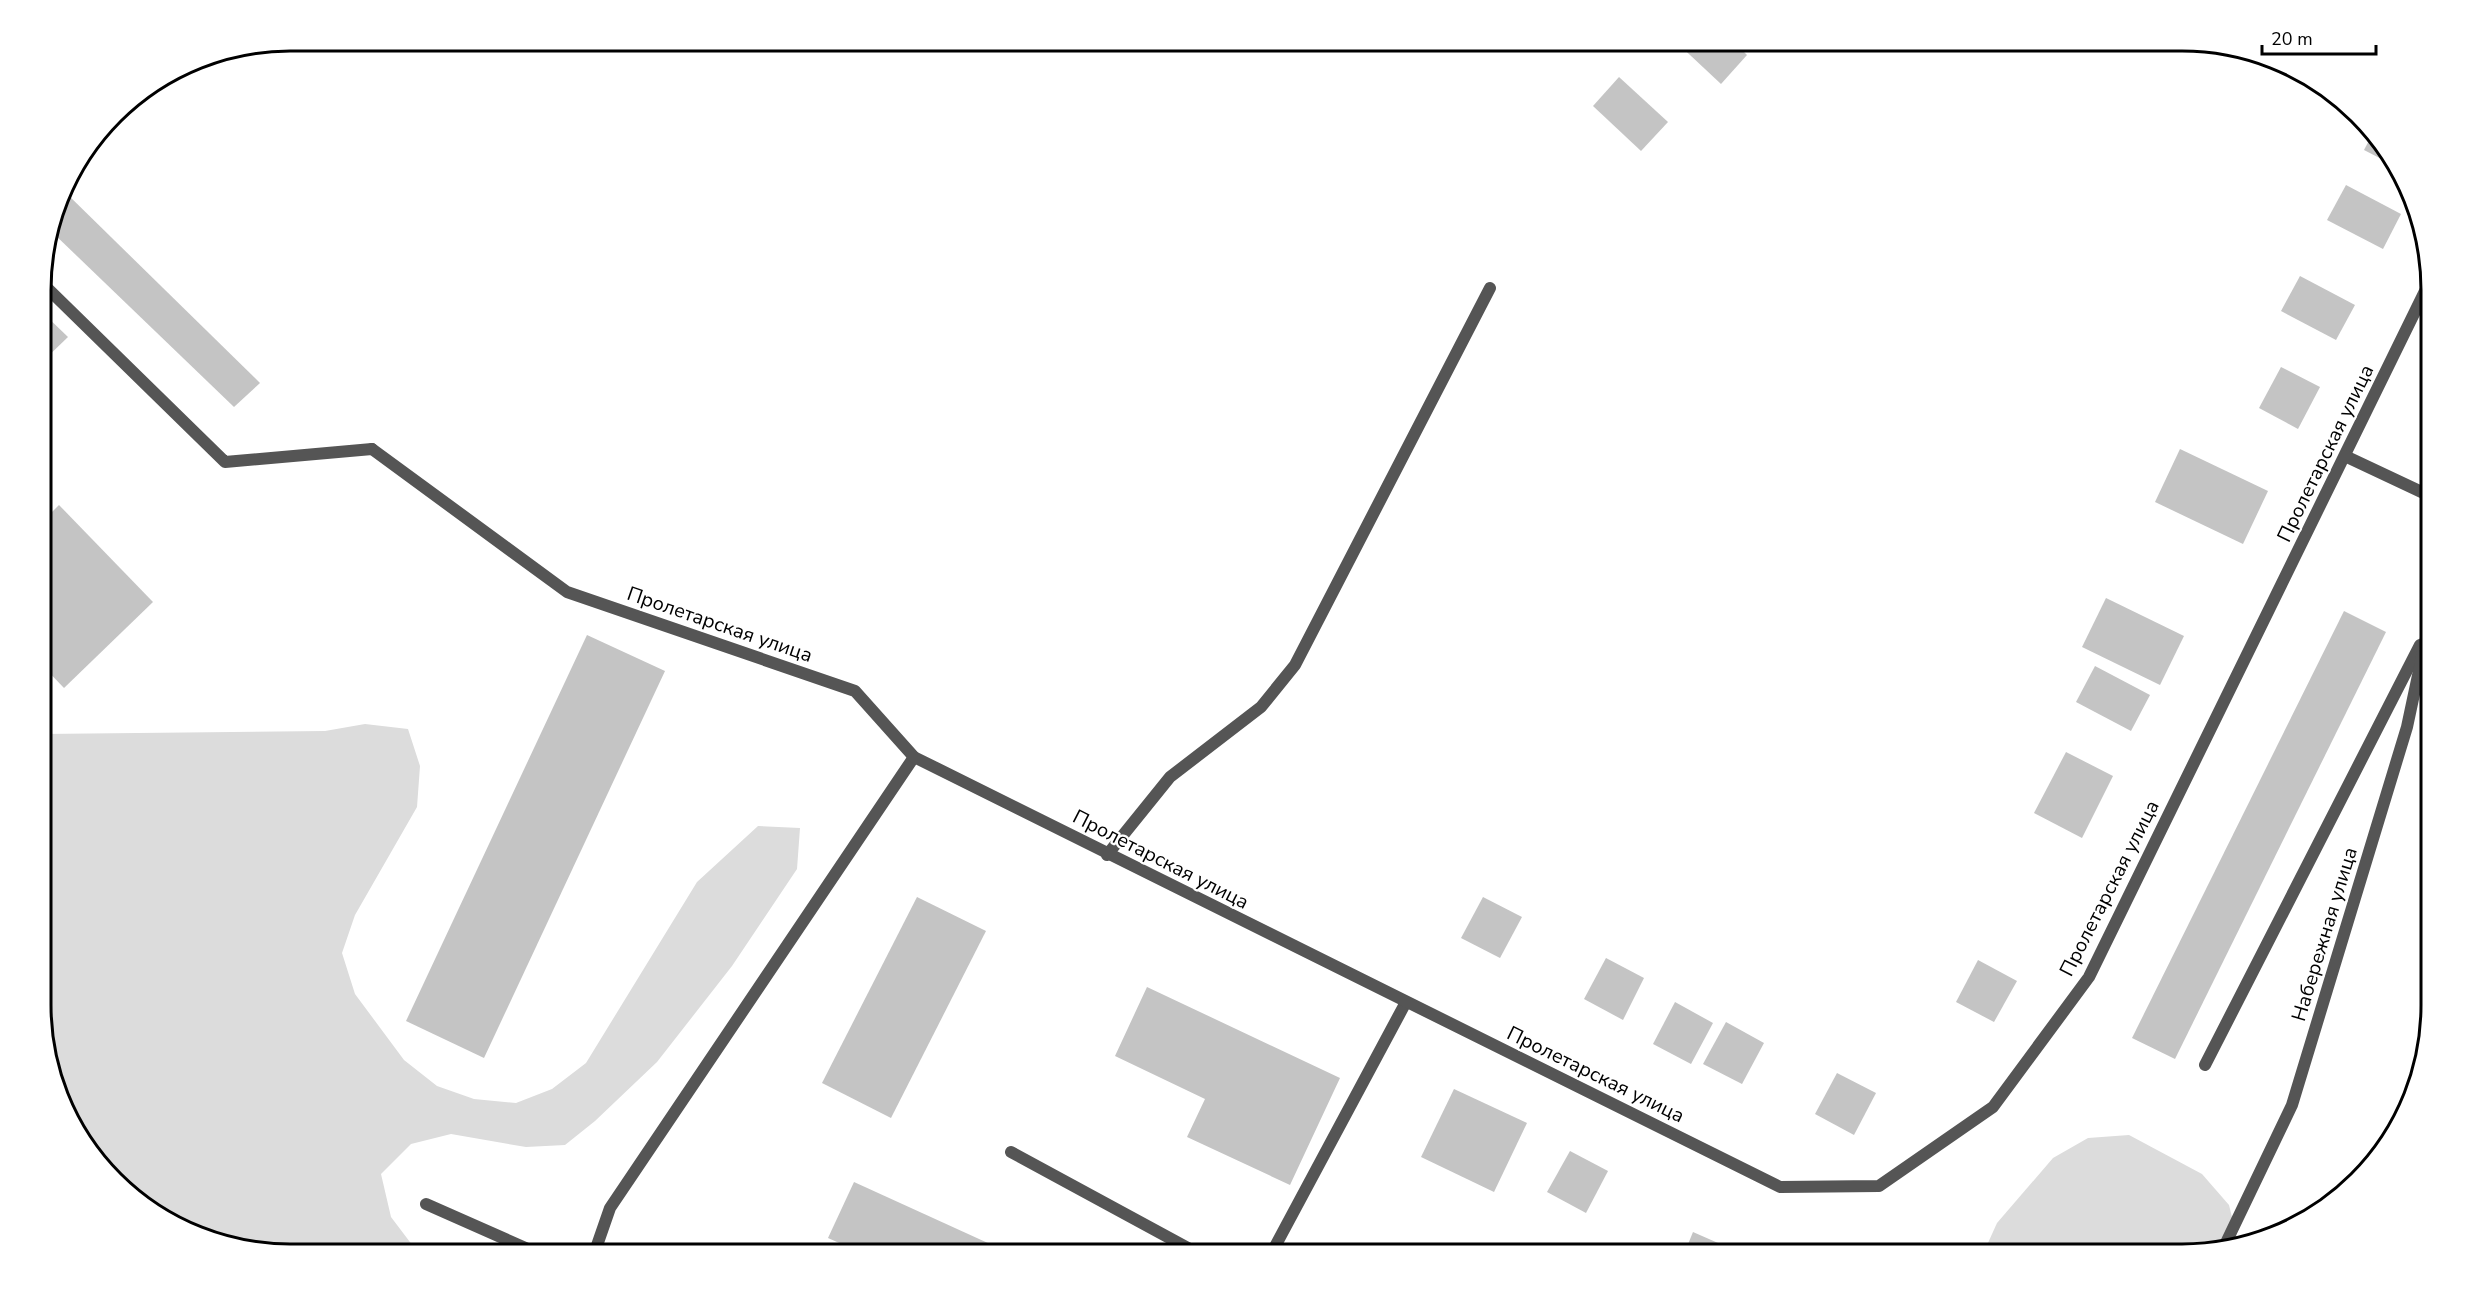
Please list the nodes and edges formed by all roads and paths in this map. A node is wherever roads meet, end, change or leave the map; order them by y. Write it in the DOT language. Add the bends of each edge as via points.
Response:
graph roads {
  1 [pos="1490,288"];
  2 [pos="51,292"];
  3 [pos="2421,301"];
  4 [pos="2345,456"];
  5 [pos="2421,491"];
  6 [pos="2421,641"];
  7 [pos="2421,662"];
  8 [pos="914,758"];
  9 [pos="1107,855"];
  10 [pos="1406,1002"];
  11 [pos="2205,1065"];
  12 [pos="1011,1152"];
  13 [pos="426,1204"];
  14 [pos="2228,1239"];
  15 [pos="516,1244"];
  16 [pos="597,1244"];
  17 [pos="1181,1244"];
  18 [pos="1277,1244"];
  1 -- 9 [label="street" via="1295,665 1261,707 1170,777"];
  2 -- 8 [label="street, Пролетарская улица" via="225,462 372,449 567,592 855,691"];
  3 -- 4 [label="street, Пролетарская улица"];
  4 -- 5 [label="street"];
  4 -- 10 [label="street, Пролетарская улица" via="2089,976 1993,1107 1879,1186 1780,1186"];
  6 -- 11 [label="street"];
  7 -- 14 [label="street, Набережная улица" via="2407,727 2292,1106"];
  8 -- 9 [label="street, Пролетарская улица"];
  8 -- 16 [label="street" via="610,1208"];
  9 -- 10 [label="street, Пролетарская улица"];
  10 -- 18 [label="street"];
  12 -- 17 [label="street"];
  13 -- 15 [label="street"];
}
